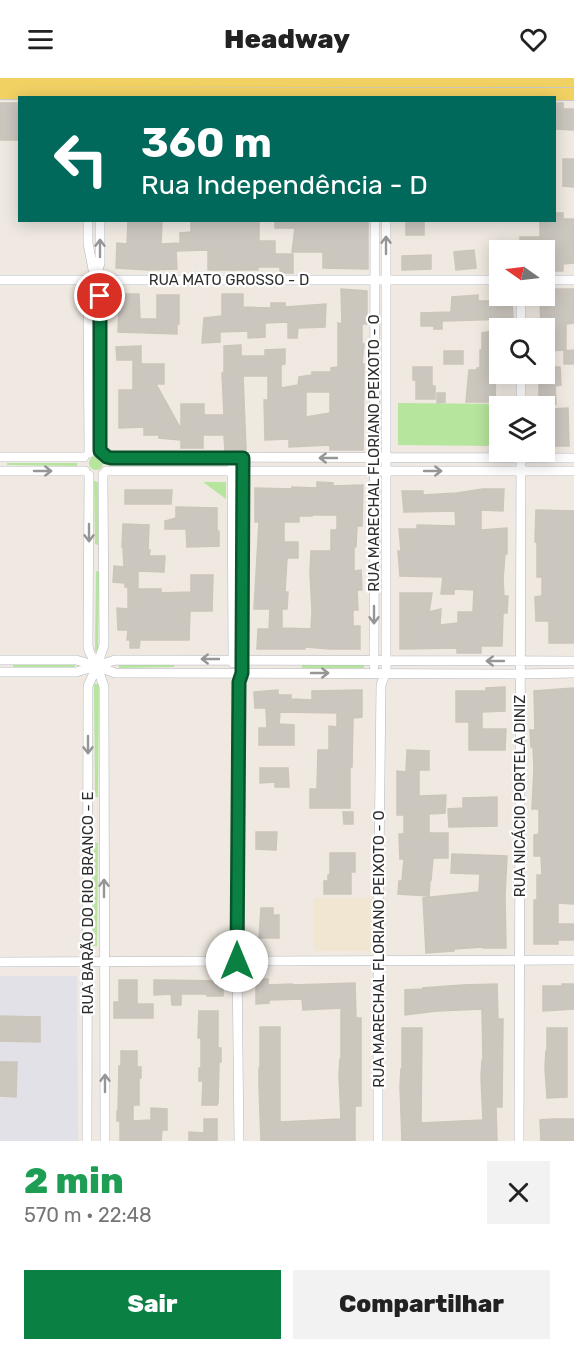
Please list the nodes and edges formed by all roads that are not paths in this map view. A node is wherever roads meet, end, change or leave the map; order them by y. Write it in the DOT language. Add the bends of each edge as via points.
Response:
graph roads {
  1 [pos="0,81"];
  2 [pos="574,81"];
  3 [pos="94,87"];
  4 [pos="380,87"];
  5 [pos="0,93"];
  6 [pos="574,93"];
  7 [pos="88,222"];
  8 [pos="100,222"];
  9 [pos="375,222"];
  10 [pos="386,222"];
  11 [pos="0,280"];
  12 [pos="95,280"];
  13 [pos="386,280"];
  14 [pos="489,280"];
  15 [pos="555,280"];
  16 [pos="574,280"];
  17 [pos="375,281"];
  18 [pos="88,374"];
  19 [pos="100,374"];
  20 [pos="104,454"];
  21 [pos="87,455"];
  22 [pos="489,456"];
  23 [pos="0,457"];
  24 [pos="555,457"];
  25 [pos="161,458"];
  26 [pos="232,458"];
  27 [pos="243,458"];
  28 [pos="289,458"];
  29 [pos="374,458"];
  30 [pos="386,458"];
  31 [pos="574,458"];
  32 [pos="521,462"];
  33 [pos="0,471"];
  34 [pos="161,471"];
  35 [pos="232,471"];
  36 [pos="243,471"];
  37 [pos="289,471"];
  38 [pos="374,471"];
  39 [pos="386,471"];
  40 [pos="521,471"];
  41 [pos="574,471"];
  42 [pos="87,473"];
  43 [pos="105,473"];
  44 [pos="88,556"];
  45 [pos="104,557"];
  46 [pos="238,563"];
  47 [pos="374,566"];
  48 [pos="386,566"];
  49 [pos="237,659"];
  50 [pos="0,660"];
  51 [pos="178,660"];
  52 [pos="291,660"];
  53 [pos="374,660"];
  54 [pos="386,660"];
  55 [pos="520,661"];
  56 [pos="574,661"];
  57 [pos="97,666"];
  58 [pos="0,672"];
  59 [pos="386,672"];
  60 [pos="178,673"];
  61 [pos="291,673"];
  62 [pos="375,673"];
  63 [pos="574,673"];
  64 [pos="520,674"];
  65 [pos="238,676"];
  66 [pos="381,685"];
  67 [pos="88,822"];
  68 [pos="104,822"];
  69 [pos="574,960"];
  70 [pos="237,961"];
  71 [pos="378,961"];
  72 [pos="520,961"];
  73 [pos="0,962"];
  74 [pos="87,962"];
  75 [pos="104,962"];
  76 [pos="87,1057"];
  77 [pos="104,1058"];
  78 [pos="87,1141"];
  79 [pos="105,1141"];
  80 [pos="239,1141"];
  81 [pos="378,1141"];
  82 [pos="519,1141"];
  1 -- 3 [label="main road"];
  2 -- 4 [label="main road"];
  3 -- 4 [label="main road"];
  3 -- 5 [label="main road"];
  4 -- 6 [label="main road"];
  7 -- 12 [label="street"];
  12 -- 8 [label="street, one-way" via="100,263"];
  9 -- 17 [label="street, RUA MARECHAL FLORIANO PEIXOTO - O"];
  13 -- 10 [label="street, RUA MARECHAL FLORIANO PEIXOTO - O, one-way"];
  11 -- 12 [label="street, RUA MATO GROSSO - D"];
  12 -- 17 [label="street, RUA MATO GROSSO - D"];
  12 -- 18 [label="street" via="88,296"];
  12 -- 19 [label="street" via="100,296"];
  13 -- 14 [label="street, RUA MATO GROSSO - D"];
  13 -- 17 [label="street, RUA MATO GROSSO - D"];
  13 -- 30 [label="street, RUA MARECHAL FLORIANO PEIXOTO - O"];
  15 -- 16 [label="street"];
  17 -- 29 [label="street, RUA MARECHAL FLORIANO PEIXOTO - O"];
  18 -- 19 [label="street"];
  18 -- 21 [label="street"];
  19 -- 20 [label="street"];
  20 -- 21 [label="street" via="96,450"];
  20 -- 25 [label="street"];
  20 -- 43 [label="street" via="109,463"];
  21 -- 23 [label="street"];
  21 -- 42 [label="street" via="83,464"];
  22 -- 30 [label="street"];
  24 -- 31 [label="street"];
  25 -- 26 [label="street"];
  25 -- 34 [label="street"];
  26 -- 27 [label="street"];
  26 -- 35 [label="street"];
  27 -- 28 [label="street"];
  27 -- 36 [label="street"];
  29 -- 28 [label="street, one-way"];
  28 -- 37 [label="street"];
  29 -- 30 [label="street"];
  29 -- 38 [label="street, RUA MARECHAL FLORIANO PEIXOTO - O"];
  30 -- 39 [label="street, RUA MARECHAL FLORIANO PEIXOTO - O"];
  32 -- 40 [label="street, RUA NICÁCIO PORTELA DINIZ"];
  33 -- 42 [label="street, one-way"];
  34 -- 35 [label="street"];
  34 -- 43 [label="street"];
  35 -- 36 [label="street"];
  35 -- 46 [label="street"];
  36 -- 37 [label="street"];
  36 -- 46 [label="street"];
  37 -- 38 [label="street"];
  38 -- 39 [label="street"];
  38 -- 47 [label="street, RUA MARECHAL FLORIANO PEIXOTO - O"];
  39 -- 40 [label="street, one-way"];
  39 -- 48 [label="street, RUA MARECHAL FLORIANO PEIXOTO - O"];
  40 -- 41 [label="street"];
  40 -- 55 [label="street, RUA NICÁCIO PORTELA DINIZ"];
  42 -- 43 [label="street" via="94,477"];
  42 -- 44 [label="street, RUA BARÃO DO RIO BRANCO - E, one-way"];
  43 -- 45 [label="street, RUA BARÃO DO RIO BRANCO - E"];
  44 -- 45 [label="street"];
  44 -- 57 [label="street, RUA BARÃO DO RIO BRANCO - E" via="88,646"];
  45 -- 57 [label="street, RUA BARÃO DO RIO BRANCO - E" via="104,645"];
  46 -- 49 [label="street"];
  47 -- 48 [label="street"];
  47 -- 53 [label="street, RUA MARECHAL FLORIANO PEIXOTO - O, one-way"];
  48 -- 54 [label="street, RUA MARECHAL FLORIANO PEIXOTO - O"];
  49 -- 51 [label="street, one-way"];
  49 -- 52 [label="street"];
  49 -- 65 [label="street"];
  50 -- 57 [label="street" via="76,660"];
  51 -- 57 [label="street" via="115,660"];
  51 -- 60 [label="street"];
  52 -- 53 [label="street"];
  52 -- 61 [label="street"];
  53 -- 54 [label="street"];
  53 -- 62 [label="street, RUA MARECHAL FLORIANO PEIXOTO - O"];
  55 -- 54 [label="street, one-way"];
  54 -- 59 [label="street, RUA MARECHAL FLORIANO PEIXOTO - O"];
  55 -- 56 [label="street"];
  55 -- 64 [label="street, RUA NICÁCIO PORTELA DINIZ"];
  57 -- 58 [label="street" via="76,672"];
  57 -- 60 [label="street" via="115,672"];
  57 -- 67 [label="street, RUA BARÃO DO RIO BRANCO - E, one-way" via="88,686"];
  57 -- 68 [label="street, RUA BARÃO DO RIO BRANCO - E" via="104,687"];
  59 -- 62 [label="street"];
  59 -- 64 [label="street"];
  59 -- 66 [label="street, RUA MARECHAL FLORIANO PEIXOTO - O"];
  60 -- 65 [label="street"];
  61 -- 62 [label="street, one-way"];
  61 -- 65 [label="street"];
  62 -- 66 [label="street, RUA MARECHAL FLORIANO PEIXOTO - O"];
  63 -- 64 [label="street"];
  64 -- 72 [label="street, RUA NICÁCIO PORTELA DINIZ"];
  65 -- 70 [label="street"];
  66 -- 71 [label="street, RUA MARECHAL FLORIANO PEIXOTO - O"];
  67 -- 68 [label="street"];
  67 -- 74 [label="street, RUA BARÃO DO RIO BRANCO - E"];
  75 -- 68 [label="street, RUA BARÃO DO RIO BRANCO - E, one-way"];
  69 -- 72 [label="street"];
  70 -- 71 [label="street"];
  70 -- 75 [label="street"];
  70 -- 80 [label="street"];
  71 -- 72 [label="street"];
  71 -- 81 [label="street, RUA MARECHAL FLORIANO PEIXOTO - O"];
  72 -- 82 [label="street, RUA NICÁCIO PORTELA DINIZ"];
  73 -- 74 [label="street"];
  74 -- 75 [label="street"];
  74 -- 76 [label="street, RUA BARÃO DO RIO BRANCO - E"];
  75 -- 77 [label="street, RUA BARÃO DO RIO BRANCO - E"];
  76 -- 77 [label="street"];
  76 -- 78 [label="street, RUA BARÃO DO RIO BRANCO - E"];
  79 -- 77 [label="street, RUA BARÃO DO RIO BRANCO - E, one-way"];
}
